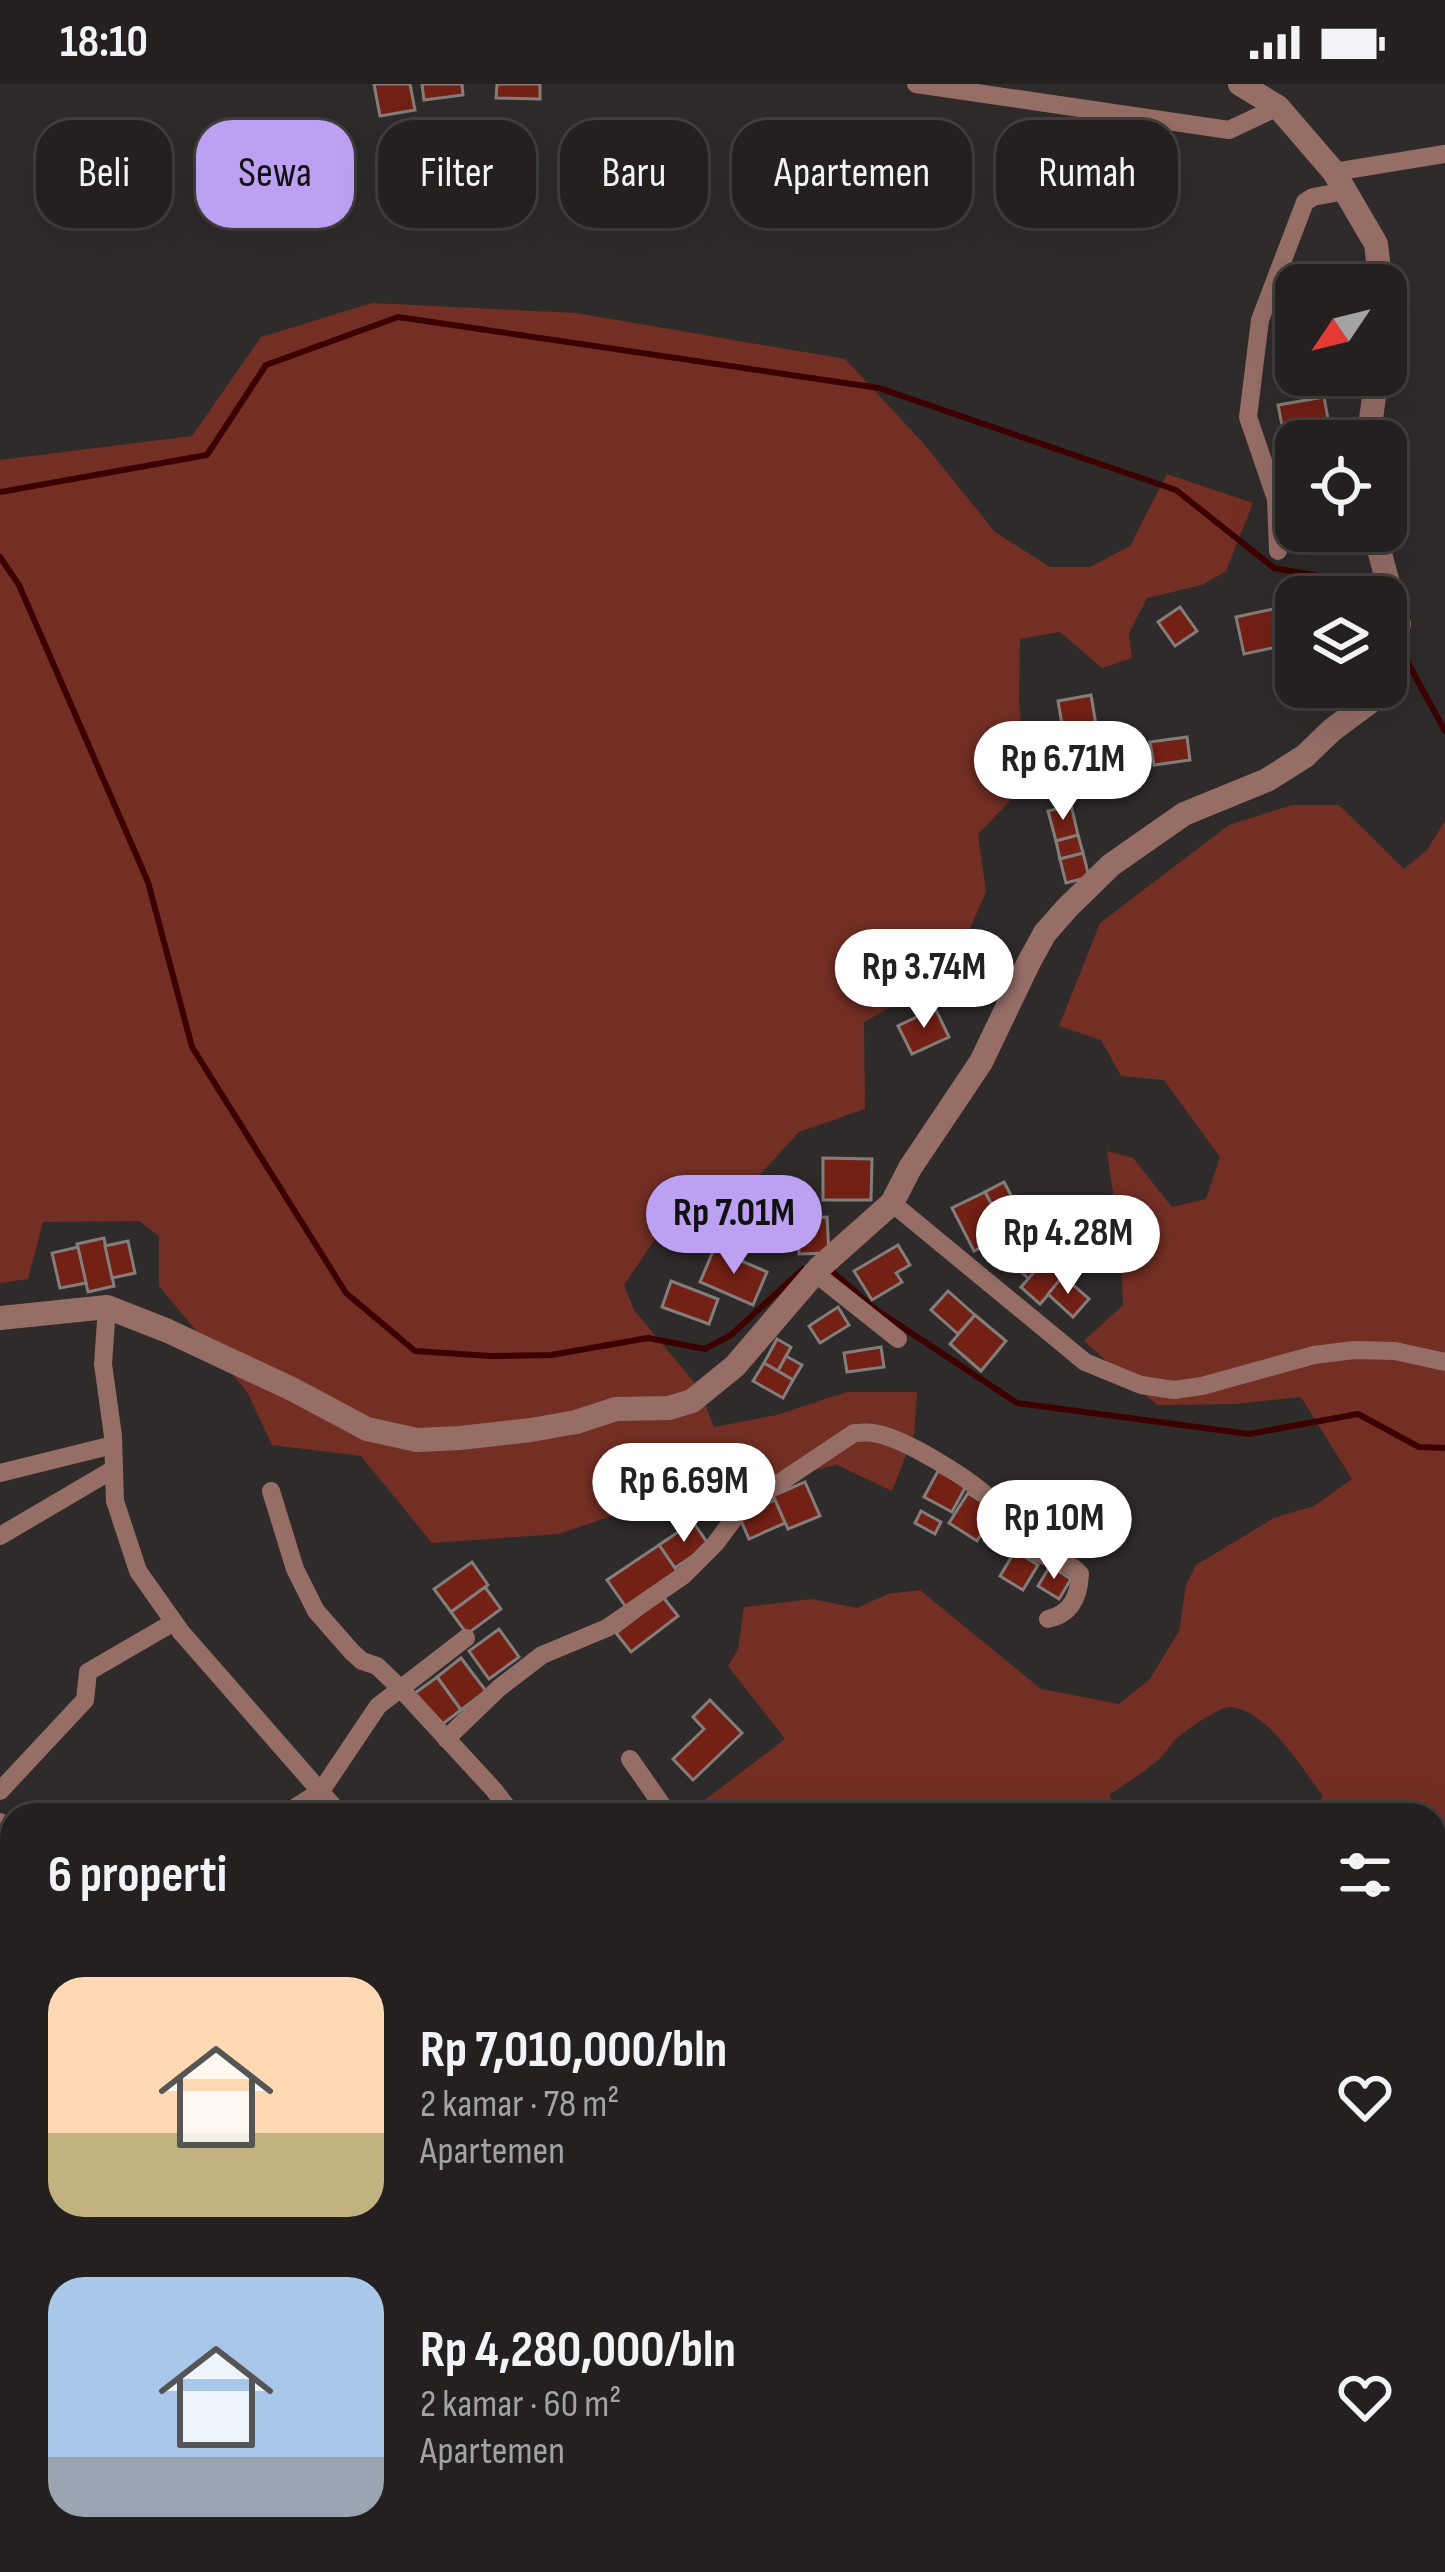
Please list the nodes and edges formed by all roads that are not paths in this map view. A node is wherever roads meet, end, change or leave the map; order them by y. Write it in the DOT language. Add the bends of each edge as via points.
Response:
graph roads {
  1 [pos="916,84"];
  2 [pos="1240,84"];
  3 [pos="1279,107"];
  4 [pos="1445,154"];
  5 [pos="1340,182"];
  6 [pos="1378,264"];
  7 [pos="1275,497"];
  8 [pos="1362,708"];
  9 [pos="892,1203"];
  10 [pos="821,1266"];
  11 [pos="107,1307"];
  12 [pos="0,1318"];
  13 [pos="898,1339"];
  14 [pos="1445,1362"];
  15 [pos="112,1445"];
  16 [pos="114,1469"];
  17 [pos="0,1473"];
  18 [pos="271,1491"];
  19 [pos="0,1536"];
  20 [pos="1048,1618"];
  21 [pos="174,1622"];
  22 [pos="466,1638"];
  23 [pos="400,1688"];
  24 [pos="446,1739"];
  25 [pos="630,1759"];
  26 [pos="0,1791"];
  27 [pos="321,1791"];
  28 [pos="302,1803"];
  29 [pos="331,1803"];
  30 [pos="504,1803"];
  31 [pos="661,1803"];
  1 -- 3 [label="street" via="1229,130"];
  2 -- 3 [label="street"];
  3 -- 5 [label="street"];
  4 -- 5 [label="street"];
  5 -- 6 [label="street" via="1376,244"];
  5 -- 7 [label="street" via="1304,203 1260,320 1248,416"];
  8 -- 9 [label="street" via="1267,779 1184,814 1067,908"];
  9 -- 10 [label="street"];
  9 -- 14 [label="street" via="1084,1362 1141,1385 1202,1386 1354,1349"];
  10 -- 11 [label="street" via="735,1366 692,1401 460,1438 367,1429"];
  10 -- 13 [label="street"];
  11 -- 12 [label="street"];
  11 -- 15 [label="street" via="103,1364"];
  15 -- 16 [label="street"];
  15 -- 17 [label="street"];
  16 -- 19 [label="street"];
  16 -- 21 [label="street" via="115,1501 138,1571"];
  18 -- 23 [label="street" via="316,1611"];
  20 -- 24 [label="street" via="1073,1604 1075,1568 1032,1550 976,1486 919,1451 854,1433 742,1508 684,1575 607,1628 542,1655"];
  21 -- 26 [label="street" via="88,1672 85,1700"];
  21 -- 27 [label="street"];
  22 -- 23 [label="street"];
  23 -- 24 [label="street"];
  23 -- 27 [label="street" via="378,1706"];
  24 -- 30 [label="street"];
  25 -- 31 [label="street"];
  27 -- 28 [label="street"];
  27 -- 29 [label="street"];
}
